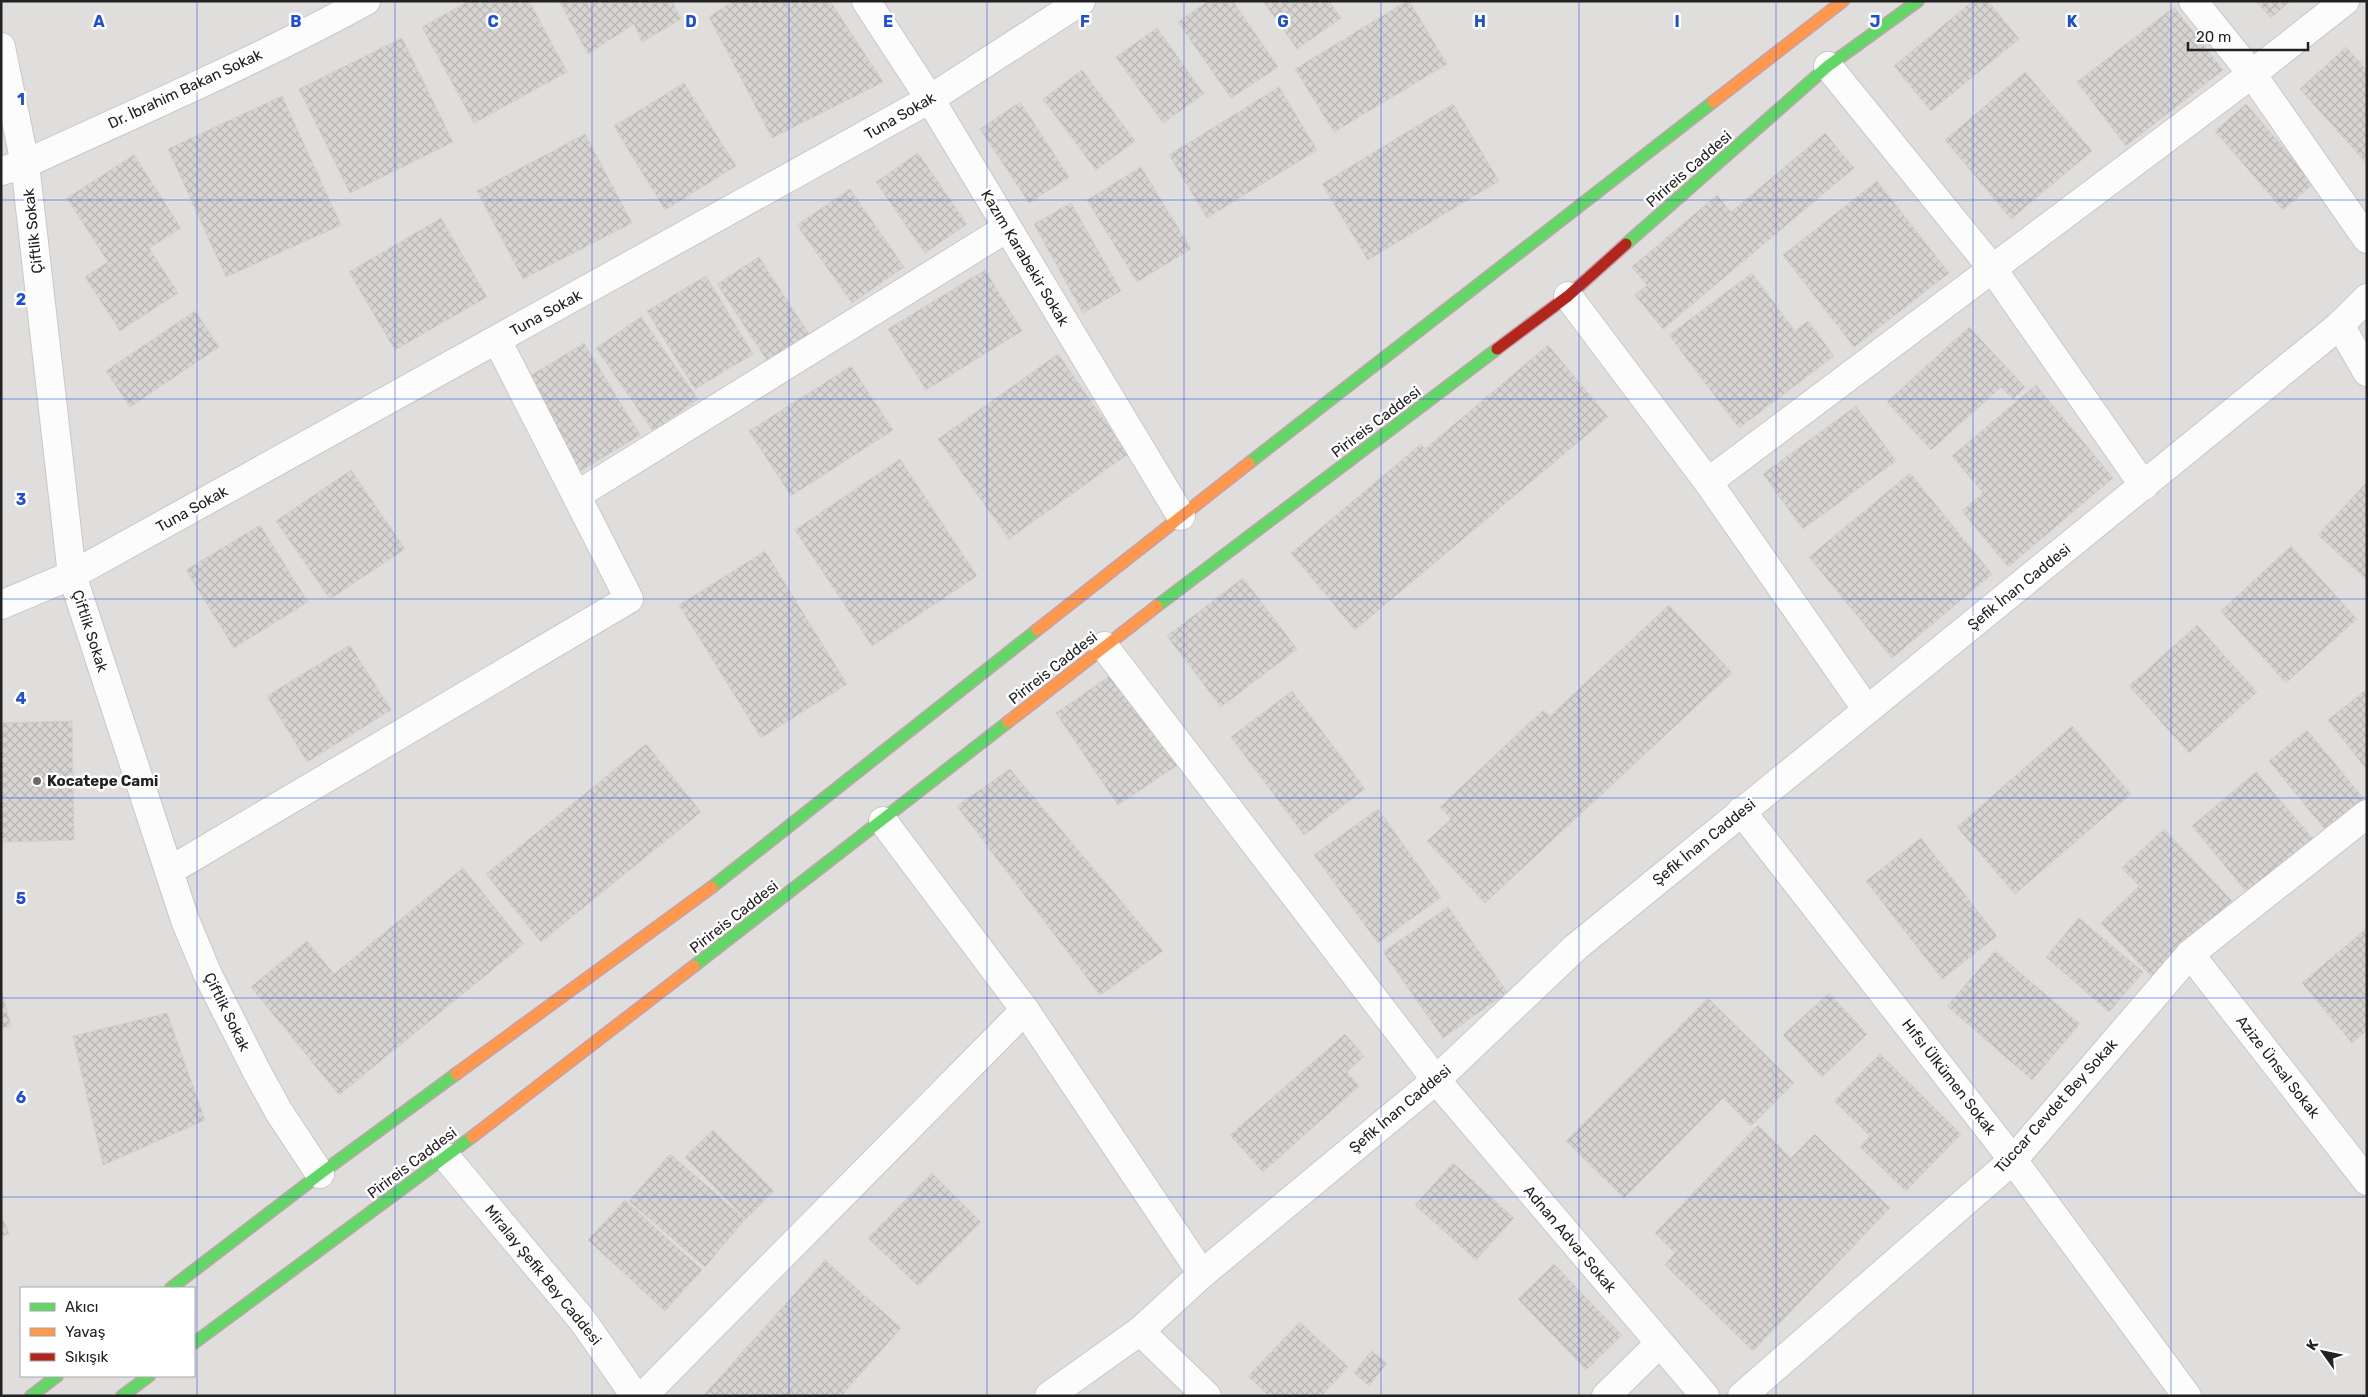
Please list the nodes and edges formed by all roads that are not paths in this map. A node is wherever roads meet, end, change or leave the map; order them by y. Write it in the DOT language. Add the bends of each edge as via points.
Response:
graph roads {
  1 [pos="366,1"];
  2 [pos="866,1"];
  3 [pos="1081,1"];
  4 [pos="1843,1"];
  5 [pos="1918,1"];
  6 [pos="2193,1"];
  7 [pos="2345,1"];
  8 [pos="1,47"];
  9 [pos="1828,66"];
  10 [pos="2252,74"];
  11 [pos="930,99"];
  12 [pos="13,168"];
  13 [pos="1007,228"];
  14 [pos="2367,239"];
  15 [pos="1992,268"];
  16 [pos="1568,296"];
  17 [pos="2367,298"];
  18 [pos="2340,325"];
  19 [pos="498,340"];
  20 [pos="2367,372"];
  21 [pos="1708,482"];
  22 [pos="2144,486"];
  23 [pos="577,495"];
  24 [pos="1180,516"];
  25 [pos="72,575"];
  26 [pos="1,606"];
  27 [pos="1104,646"];
  28 [pos="1867,710"];
  29 [pos="1741,811"];
  30 [pos="2367,814"];
  31 [pos="883,821"];
  32 [pos="169,871"];
  33 [pos="2190,954"];
  34 [pos="1025,1010"];
  35 [pos="1436,1080"];
  36 [pos="446,1157"];
  37 [pos="2012,1160"];
  38 [pos="320,1174"];
  39 [pos="2367,1181"];
  40 [pos="1202,1274"];
  41 [pos="172,1287"];
  42 [pos="1140,1331"];
  43 [pos="195,1342"];
  44 [pos="1660,1344"];
  45 [pos="56,1377"];
  46 [pos="148,1377"];
  47 [pos="30,1396"];
  48 [pos="122,1396"];
  49 [pos="636,1396"];
  50 [pos="643,1396"];
  51 [pos="1049,1396"];
  52 [pos="1208,1396"];
  53 [pos="1606,1396"];
  54 [pos="1706,1396"];
  55 [pos="1742,1396"];
  56 [pos="2187,1396"];
  1 -- 12 [label="street, Dr. İbrahim Bakan Sokak" via="326,23"];
  2 -- 11 [label="street, Kazım Karabekir Sokak"];
  3 -- 11 [label="street, Tuna Sokak"];
  4 -- 24 [label="highway"];
  5 -- 9 [label="highway, Pirireis Caddesi"];
  6 -- 10 [label="street"];
  7 -- 10 [label="street"];
  8 -- 12 [label="street, Çiftlik Sokak"];
  9 -- 15 [label="street"];
  9 -- 16 [label="highway, Pirireis Caddesi"];
  10 -- 14 [label="street"];
  10 -- 15 [label="street"];
  11 -- 13 [label="street, Kazım Karabekir Sokak"];
  11 -- 19 [label="street, Tuna Sokak"];
  12 -- 25 [label="street, Çiftlik Sokak"];
  13 -- 23 [label="street"];
  13 -- 24 [label="street, Kazım Karabekir Sokak"];
  15 -- 21 [label="street"];
  15 -- 22 [label="street"];
  16 -- 21 [label="street"];
  16 -- 27 [label="highway, Pirireis Caddesi"];
  17 -- 18 [label="street, Şefik İnan Caddesi"];
  18 -- 20 [label="street"];
  18 -- 22 [label="street, Şefik İnan Caddesi"];
  19 -- 23 [label="street"];
  19 -- 25 [label="street, Tuna Sokak"];
  21 -- 28 [label="street"];
  22 -- 28 [label="street, Şefik İnan Caddesi"];
  23 -- 32 [label="street" via="629,599"];
  24 -- 38 [label="highway" via="736,869"];
  25 -- 26 [label="street, Tuna Sokak"];
  25 -- 32 [label="street, Çiftlik Sokak"];
  27 -- 31 [label="highway, Pirireis Caddesi"];
  27 -- 35 [label="street, Adnan Advar Sokak"];
  28 -- 29 [label="street, Şefik İnan Caddesi"];
  29 -- 35 [label="street, Şefik İnan Caddesi" via="1576,947"];
  29 -- 37 [label="street, Hıfsı Ülkümen Sokak"];
  30 -- 33 [label="street, Tüccar Cevdet Bey Sokak"];
  31 -- 34 [label="street"];
  31 -- 36 [label="highway, Pirireis Caddesi"];
  32 -- 38 [label="street, Çiftlik Sokak" via="205,967 230,1020 279,1112"];
  33 -- 37 [label="street, Tüccar Cevdet Bey Sokak"];
  33 -- 39 [label="street, Azize Ünsal Sokak"];
  34 -- 40 [label="street"];
  34 -- 50 [label="street"];
  35 -- 40 [label="street, Şefik İnan Caddesi"];
  35 -- 44 [label="street, Adnan Advar Sokak"];
  36 -- 43 [label="highway, Pirireis Caddesi"];
  36 -- 49 [label="street, Miralay Şefik Bey Caddesi" via="583,1321"];
  37 -- 55 [label="street, Tüccar Cevdet Bey Sokak"];
  37 -- 56 [label="street, Hıfsı Ülkümen Sokak"];
  38 -- 41 [label="highway"];
  40 -- 42 [label="street, Şefik İnan Caddesi"];
  42 -- 51 [label="street, Şefik İnan Caddesi"];
  42 -- 52 [label="street"];
  44 -- 53 [label="street"];
  44 -- 54 [label="street, Adnan Advar Sokak"];
  45 -- 47 [label="highway"];
  46 -- 48 [label="highway"];
}
